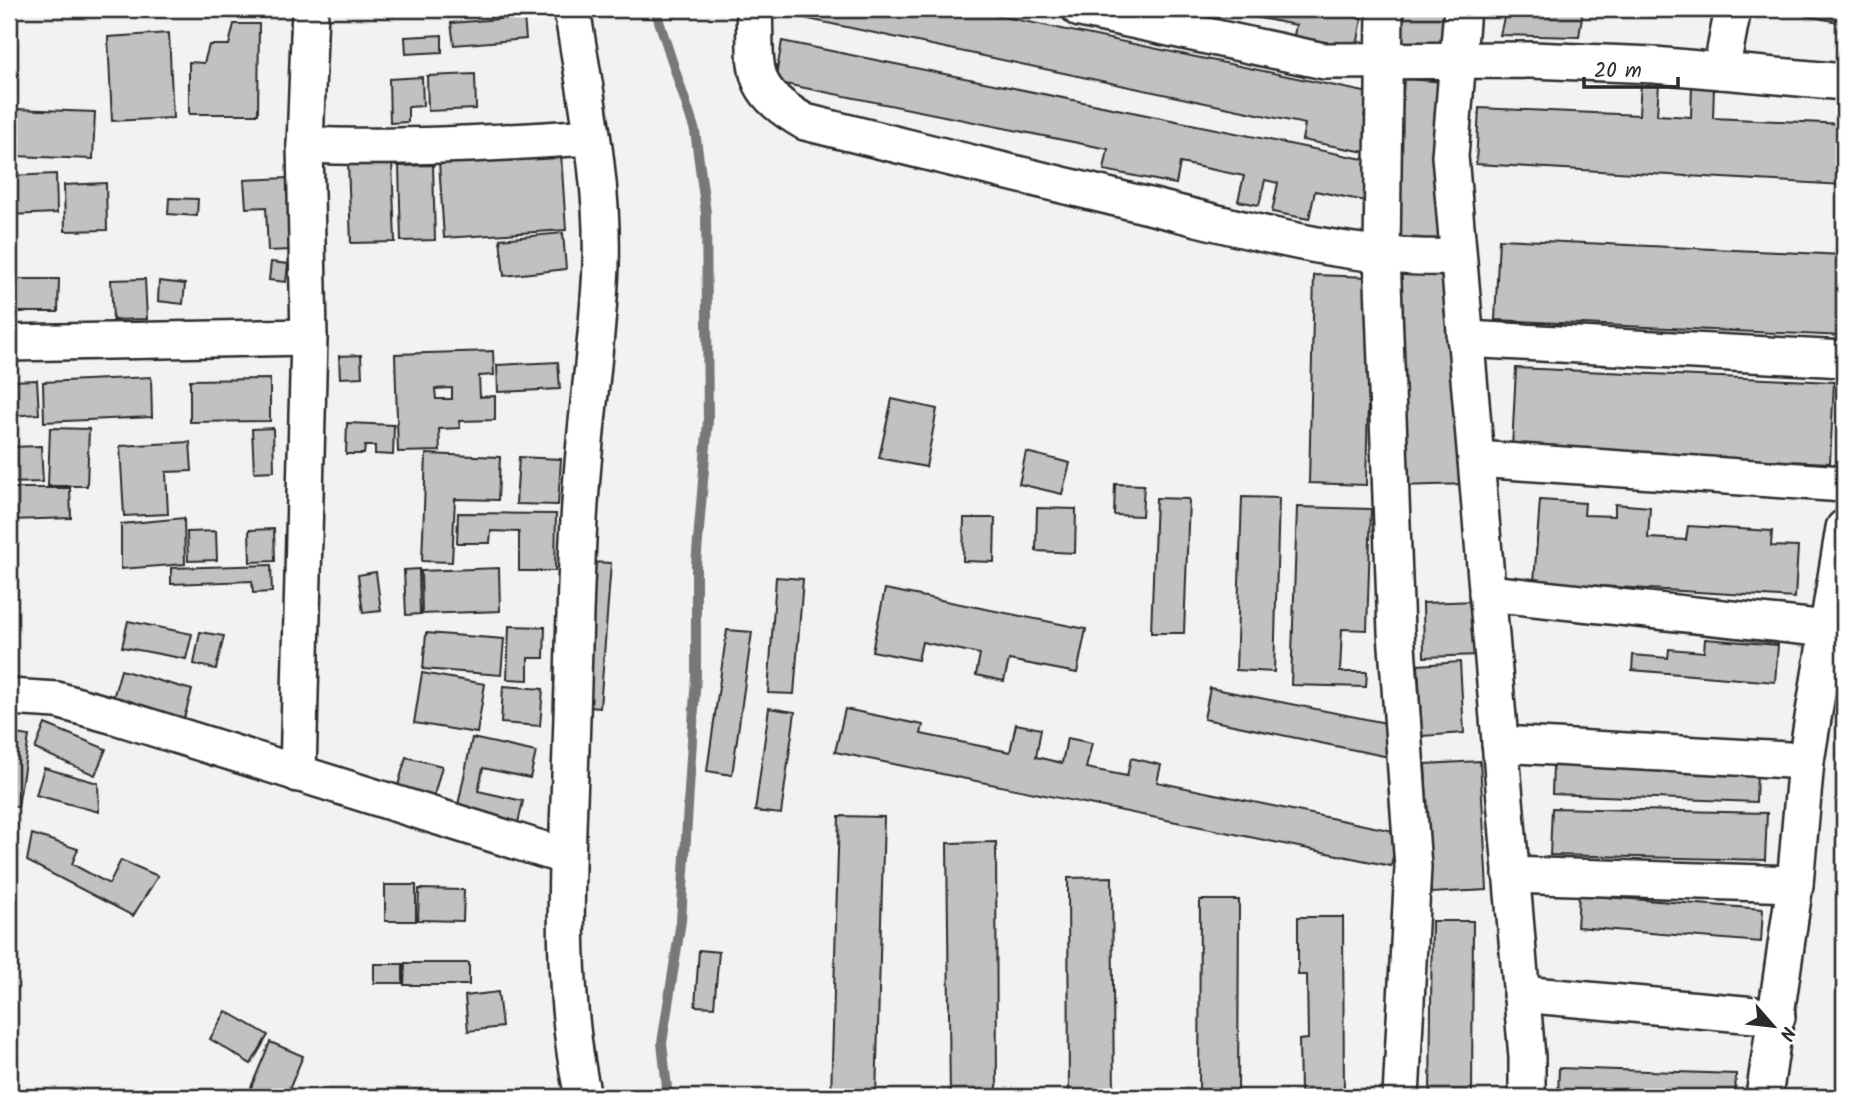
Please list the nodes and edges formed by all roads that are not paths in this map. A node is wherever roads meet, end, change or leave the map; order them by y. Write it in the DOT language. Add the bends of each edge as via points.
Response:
graph roads {
  1 [pos="315,9"];
  2 [pos="572,9"];
  3 [pos="754,9"];
  4 [pos="1080,9"];
  5 [pos="1385,9"];
  6 [pos="1462,9"];
  7 [pos="1733,9"];
  8 [pos="1458,60"];
  9 [pos="1383,61"];
  10 [pos="1721,71"];
  11 [pos="1844,82"];
  12 [pos="592,137"];
  13 [pos="305,145"];
  14 [pos="1382,254"];
  15 [pos="1458,257"];
  16 [pos="309,337"];
  17 [pos="1465,339"];
  18 [pos="9,343"];
  19 [pos="1844,359"];
  20 [pos="1476,459"];
  21 [pos="1844,484"];
  22 [pos="1844,528"];
  23 [pos="1487,593"];
  24 [pos="1828,629"];
  25 [pos="9,697"];
  26 [pos="1500,744"];
  27 [pos="1806,761"];
  28 [pos="298,774"];
  29 [pos="567,857"];
  30 [pos="1511,874"];
  31 [pos="1795,884"];
  32 [pos="1521,994"];
  33 [pos="1777,1017"];
  34 [pos="583,1097"];
  35 [pos="1401,1097"];
  36 [pos="1527,1097"];
  37 [pos="1764,1097"];
  1 -- 13 [label="street"];
  2 -- 12 [label="street"];
  3 -- 14 [label="street" via="762,90 805,122 1216,223"];
  4 -- 9 [label="street" via="1324,61"];
  5 -- 9 [label="street"];
  6 -- 8 [label="street"];
  7 -- 10 [label="street"];
  8 -- 9 [label="street"];
  8 -- 10 [label="street"];
  8 -- 15 [label="street" via="1450,156"];
  9 -- 14 [label="street"];
  10 -- 11 [label="street"];
  12 -- 13 [label="street" via="453,146"];
  12 -- 29 [label="street" via="601,265 577,546"];
  13 -- 16 [label="street"];
  14 -- 15 [label="street" via="1414,259"];
  14 -- 35 [label="street" via="1396,632 1413,867"];
  15 -- 17 [label="street"];
  16 -- 18 [label="street"];
  16 -- 28 [label="street"];
  17 -- 19 [label="street"];
  17 -- 20 [label="street"];
  20 -- 21 [label="street"];
  20 -- 23 [label="street"];
  22 -- 24 [label="street"];
  23 -- 24 [label="street"];
  23 -- 26 [label="street"];
  24 -- 27 [label="street"];
  25 -- 28 [label="street" via="57,700"];
  26 -- 27 [label="street"];
  26 -- 30 [label="street"];
  27 -- 31 [label="street"];
  28 -- 29 [label="street"];
  29 -- 34 [label="street" via="565,950"];
  30 -- 31 [label="street"];
  30 -- 32 [label="street"];
  31 -- 33 [label="street"];
  32 -- 33 [label="street"];
  32 -- 36 [label="street"];
  33 -- 37 [label="street"];
}
